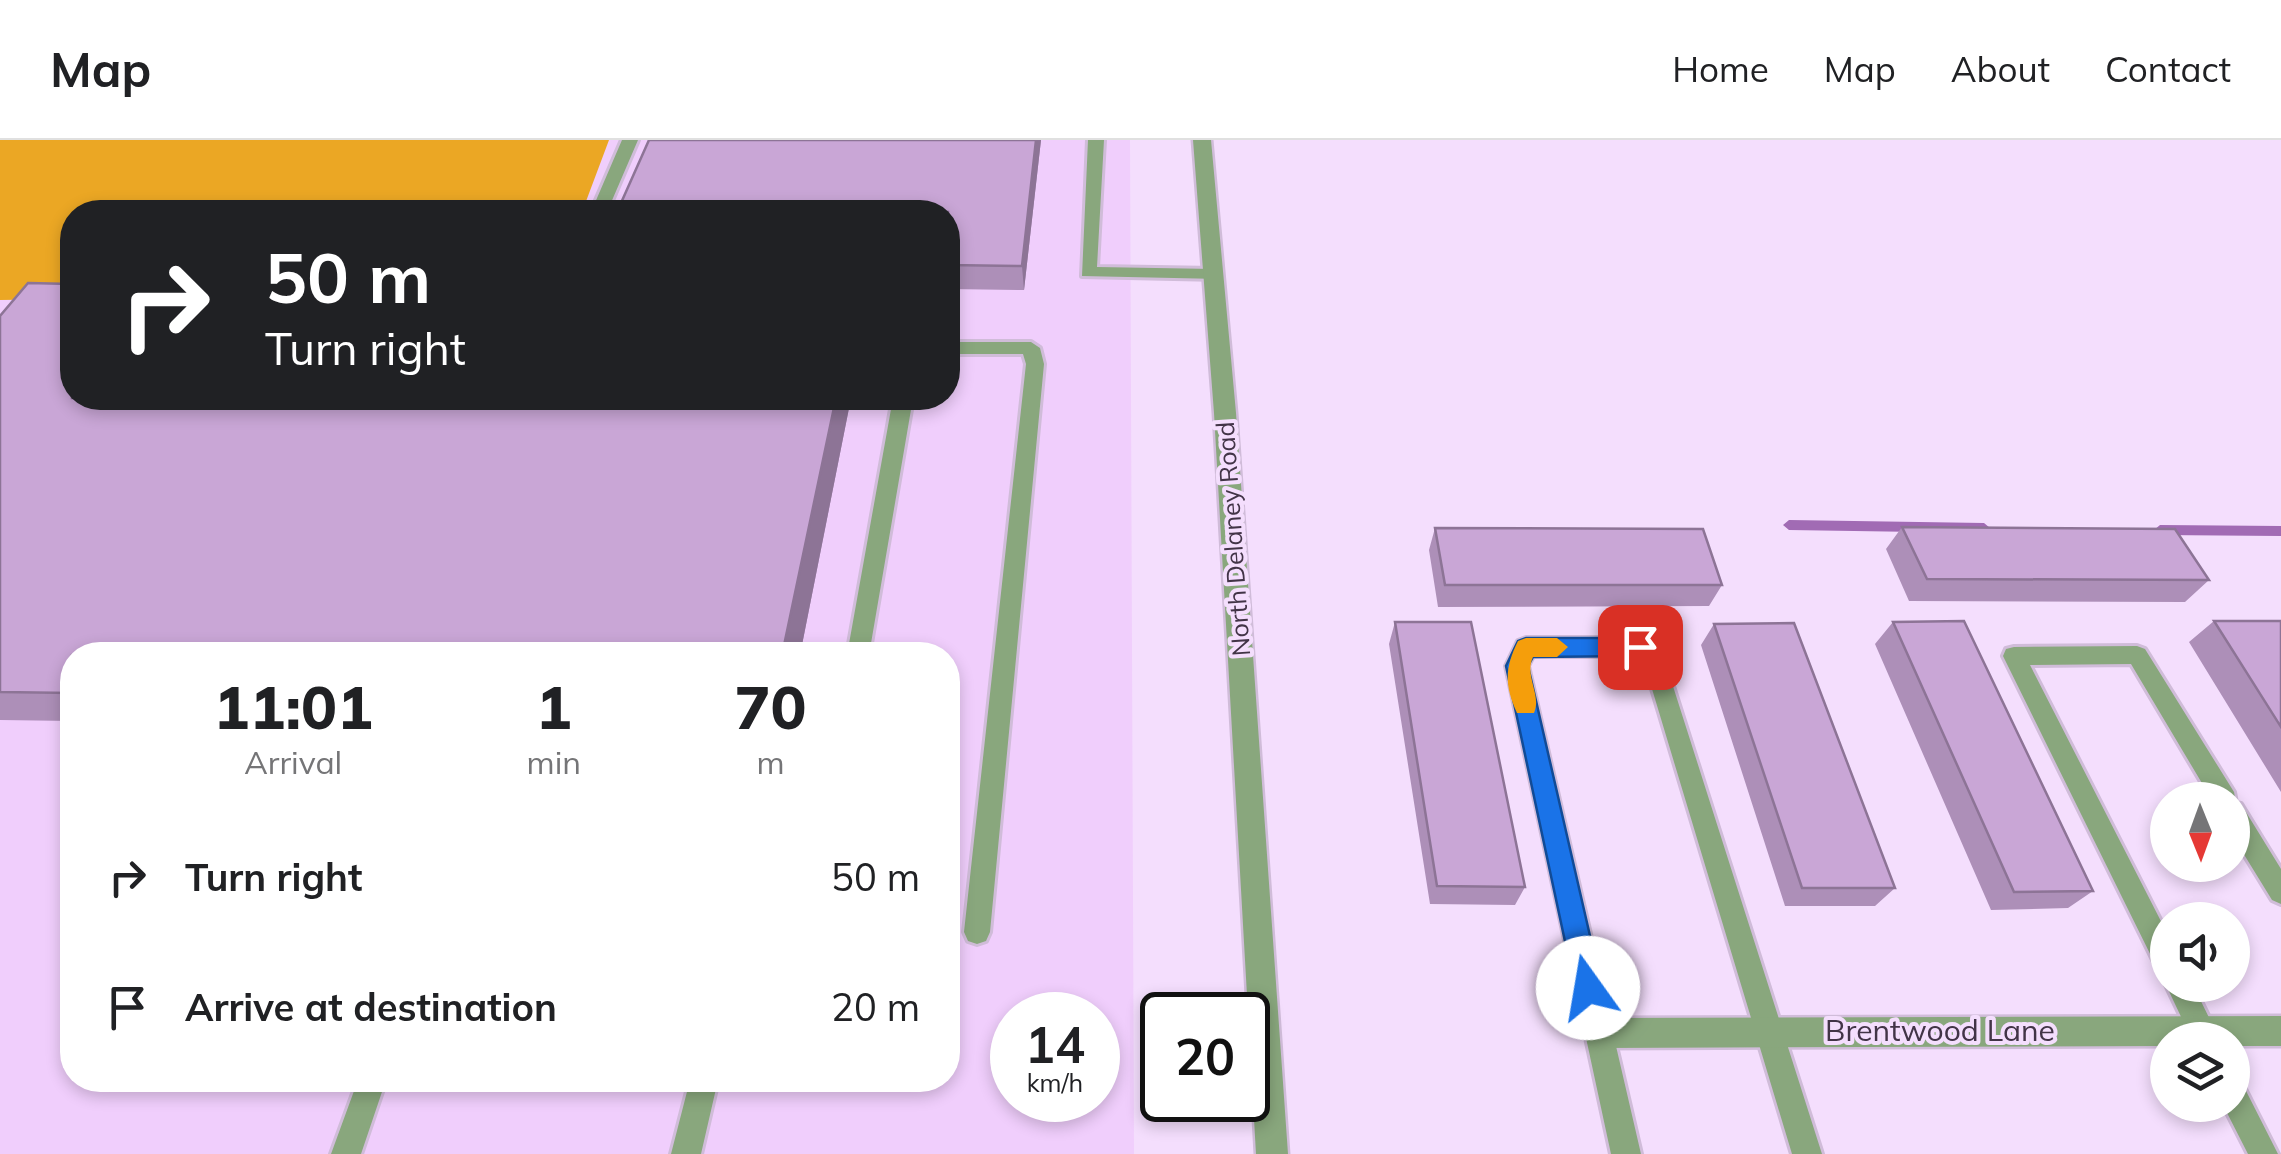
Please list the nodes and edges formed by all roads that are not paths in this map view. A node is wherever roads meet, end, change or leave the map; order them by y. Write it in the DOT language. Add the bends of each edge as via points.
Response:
graph roads {
  1 [pos="630,140"];
  2 [pos="1096,140"];
  3 [pos="1202,140"];
  4 [pos="604,200"];
  5 [pos="1214,275"];
  6 [pos="960,348"];
  7 [pos="900,410"];
  8 [pos="860,642"];
  9 [pos="2214,782"];
  10 [pos="2250,841"];
  11 [pos="2281,892"];
  12 [pos="2150,927"];
  13 [pos="977,932"];
  14 [pos="1599,1032"];
  15 [pos="1770,1032"];
  16 [pos="2281,1032"];
  17 [pos="2250,1034"];
  18 [pos="2150,1036"];
  19 [pos="368,1092"];
  20 [pos="701,1092"];
  21 [pos="2247,1122"];
  22 [pos="346,1154"];
  23 [pos="686,1154"];
  24 [pos="1272,1154"];
  25 [pos="1626,1154"];
  26 [pos="1807,1154"];
  27 [pos="2263,1154"];
  1 -- 4 [label="lane"];
  2 -- 5 [label="lane" via="1088,272"];
  3 -- 5 [label="street, North Delaney Road"];
  5 -- 24 [label="street, North Delaney Road"];
  6 -- 13 [label="lane" via="1031,348 1035,364"];
  7 -- 8 [label="lane"];
  9 -- 12 [label="lane" via="2138,655 2014,656"];
  10 -- 11 [label="lane"];
  14 -- 15 [label="street, Brentwood Lane"];
  14 -- 15 [label="lane" via="1517,666 1526,648 1640,647 1656,665"];
  14 -- 25 [label="lane"];
  15 -- 18 [label="street, Brentwood Lane"];
  15 -- 26 [label="lane"];
  16 -- 17 [label="street, Brentwood Lane"];
  19 -- 22 [label="lane"];
  20 -- 23 [label="lane"];
  21 -- 27 [label="lane"];
}
